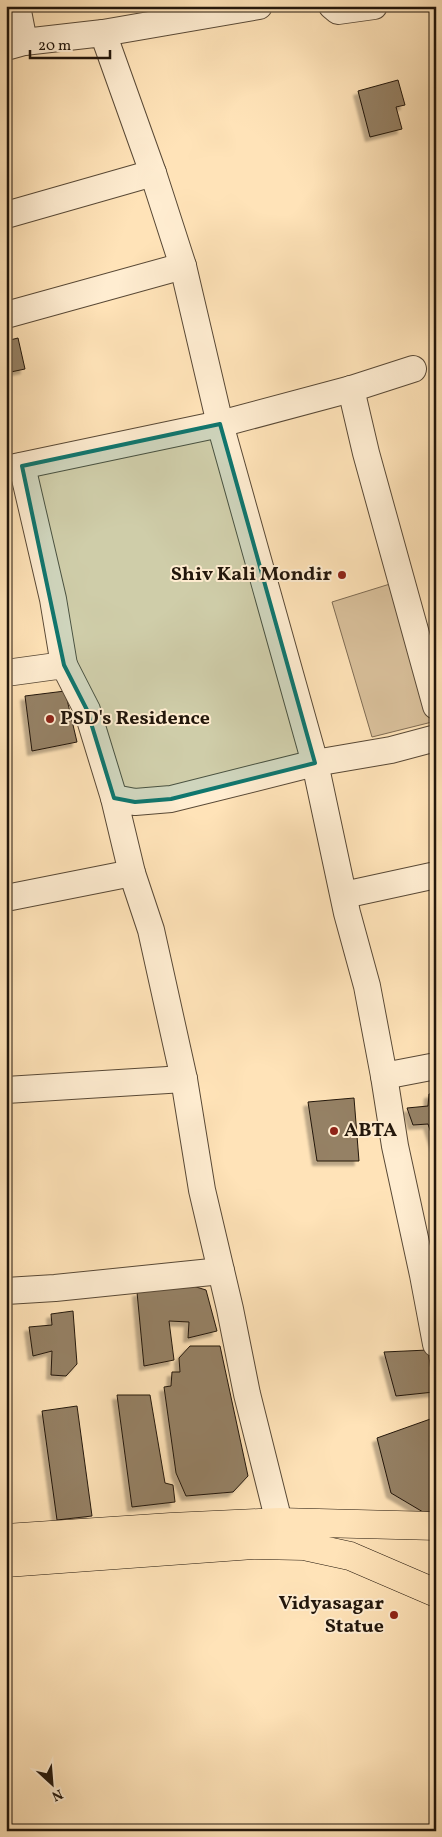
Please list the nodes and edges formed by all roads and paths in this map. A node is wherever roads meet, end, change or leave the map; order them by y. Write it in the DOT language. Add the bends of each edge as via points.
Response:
graph roads {
  1 [pos="17,6"];
  2 [pos="332,6"];
  3 [pos="374,6"];
  4 [pos="249,7"];
  5 [pos="103,33"];
  6 [pos="15,45"];
  7 [pos="153,173"];
  8 [pos="6,215"];
  9 [pos="183,266"];
  10 [pos="6,315"];
  11 [pos="413,369"];
  12 [pos="351,389"];
  13 [pos="220,424"];
  14 [pos="14,468"];
  15 [pos="64,665"];
  16 [pos="6,673"];
  17 [pos="436,706"];
  18 [pos="436,738"];
  19 [pos="316,763"];
  20 [pos="114,798"];
  21 [pos="132,873"];
  22 [pos="436,875"];
  23 [pos="344,895"];
  24 [pos="6,898"];
  25 [pos="436,1066"];
  26 [pos="384,1076"];
  27 [pos="184,1079"];
  28 [pos="6,1090"];
  29 [pos="221,1271"];
  30 [pos="6,1291"];
  31 [pos="433,1316"];
  32 [pos="436,1344"];
  33 [pos="279,1522"];
  34 [pos="436,1526"];
  35 [pos="6,1538"];
  36 [pos="6,1563"];
  37 [pos="436,1570"];
  38 [pos="436,1582"];
  39 [pos="436,1593"];
  1 -- 6 [label="street"];
  2 -- 3 [label="street" via="338,11"];
  4 -- 5 [label="street"];
  5 -- 6 [label="street"];
  5 -- 7 [label="street"];
  7 -- 8 [label="street"];
  7 -- 9 [label="street"];
  9 -- 10 [label="street"];
  9 -- 13 [label="street"];
  11 -- 12 [label="street"];
  12 -- 13 [label="street"];
  12 -- 17 [label="street"];
  13 -- 14 [label="street"];
  13 -- 19 [label="street"];
  14 -- 15 [label="street" via="53,599"];
  15 -- 16 [label="street"];
  15 -- 20 [label="street" via="87,710"];
  18 -- 19 [label="street" via="391,750"];
  19 -- 20 [label="street" via="171,799 135,802"];
  19 -- 23 [label="street"];
  20 -- 21 [label="street"];
  21 -- 24 [label="street"];
  21 -- 27 [label="street" via="151,930"];
  22 -- 23 [label="street"];
  23 -- 26 [label="street" via="367,986"];
  25 -- 26 [label="street"];
  26 -- 31 [label="street" via="395,1146"];
  27 -- 28 [label="street"];
  27 -- 29 [label="street" via="202,1190"];
  29 -- 30 [label="street"];
  29 -- 33 [label="street"];
  31 -- 32 [label="street"];
  33 -- 34 [label="main road"];
  33 -- 35 [label="main road"];
  36 -- 39 [label="main road" via="253,1545 304,1546 350,1556"];
  37 -- 38 [label="main road"];
}
